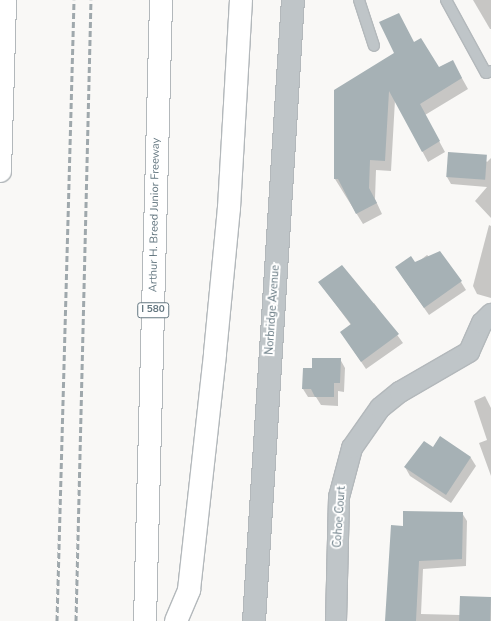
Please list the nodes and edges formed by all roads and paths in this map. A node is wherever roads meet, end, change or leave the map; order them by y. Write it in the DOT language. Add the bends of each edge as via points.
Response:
graph roads {
  1 [pos="4,0"];
  2 [pos="161,0"];
  3 [pos="241,0"];
  4 [pos="293,0"];
  5 [pos="359,0"];
  6 [pos="446,0"];
  7 [pos="374,46"];
  8 [pos="491,70"];
  9 [pos="0,171"];
  10 [pos="491,314"];
  11 [pos="145,621"];
  12 [pos="176,621"];
  13 [pos="254,621"];
  14 [pos="336,621"];
  1 -- 9 [label="highway"];
  2 -- 11 [label="highway, Arthur H. Breed Junior Freeway / I 580"];
  3 -- 12 [label="highway" via="229,208 215,353 190,590"];
  4 -- 13 [label="street, Norbridge Avenue"];
  5 -- 7 [label="lane"];
  6 -- 8 [label="lane" via="486,73"];
  10 -- 14 [label="street, Cohoe Court" via="482,323 469,352 400,392 380,408 352,448 339,497"];
}
